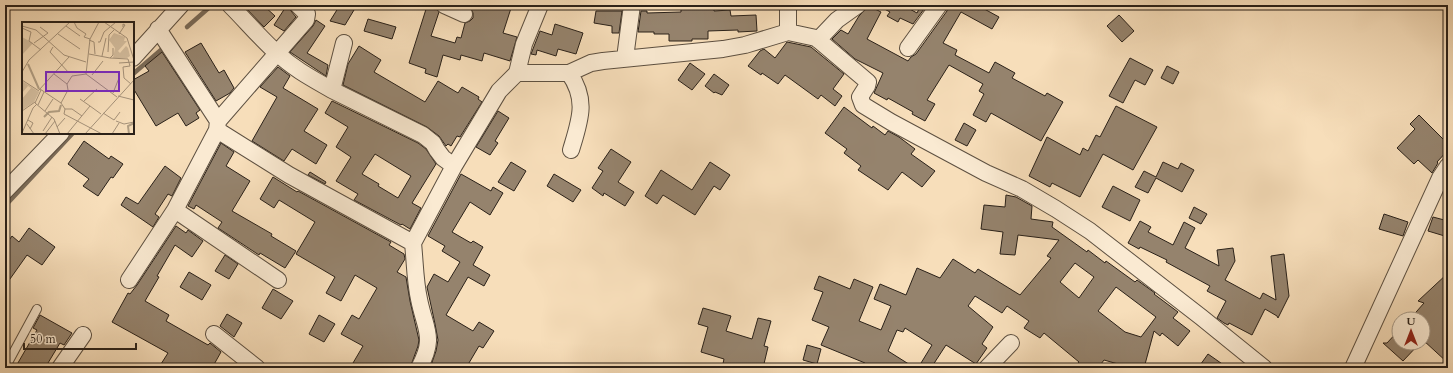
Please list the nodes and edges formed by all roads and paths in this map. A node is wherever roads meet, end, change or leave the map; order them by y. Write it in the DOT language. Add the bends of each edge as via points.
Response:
graph roads {
  1 [pos="181,5"];
  2 [pos="230,5"];
  3 [pos="298,5"];
  4 [pos="444,5"];
  5 [pos="540,5"];
  6 [pos="632,5"];
  7 [pos="788,5"];
  8 [pos="858,5"];
  9 [pos="939,5"];
  10 [pos="464,14"];
  11 [pos="158,29"];
  12 [pos="788,32"];
  13 [pos="818,40"];
  14 [pos="344,42"];
  15 [pos="908,48"];
  16 [pos="276,53"];
  17 [pos="134,57"];
  18 [pos="625,58"];
  19 [pos="517,73"];
  20 [pos="569,73"];
  21 [pos="332,90"];
  22 [pos="218,125"];
  23 [pos="60,134"];
  24 [pos="572,150"];
  25 [pos="454,166"];
  26 [pos="1448,166"];
  27 [pos="5,191"];
  28 [pos="175,210"];
  29 [pos="413,243"];
  30 [pos="129,280"];
  31 [pos="278,280"];
  32 [pos="37,309"];
  33 [pos="214,334"];
  34 [pos="83,335"];
  35 [pos="1011,343"];
  36 [pos="5,368"];
  37 [pos="60,368"];
  38 [pos="257,368"];
  39 [pos="419,368"];
  40 [pos="987,368"];
  41 [pos="1264,368"];
  42 [pos="1353,368"];
  1 -- 11 [label="street"];
  2 -- 16 [label="street"];
  3 -- 16 [label="street" via="307,17"];
  4 -- 10 [label="street"];
  5 -- 19 [label="street" via="524,44"];
  6 -- 18 [label="street"];
  7 -- 12 [label="street"];
  8 -- 13 [label="street" via="837,20"];
  9 -- 15 [label="street"];
  11 -- 17 [label="street"];
  11 -- 22 [label="street"];
  12 -- 13 [label="street"];
  12 -- 18 [label="street" via="723,50"];
  13 -- 41 [label="street" via="868,82 860,97 863,105 1004,180 1090,231"];
  14 -- 21 [label="street"];
  16 -- 21 [label="street" via="303,74"];
  16 -- 22 [label="street"];
  18 -- 20 [label="street" via="591,63"];
  19 -- 20 [label="street"];
  19 -- 25 [label="street" via="499,91"];
  20 -- 24 [label="street" via="580,94 580,116"];
  21 -- 25 [label="street" via="423,135 433,143 442,158"];
  22 -- 28 [label="street"];
  22 -- 29 [label="street" via="289,175"];
  23 -- 27 [label="street"];
  25 -- 29 [label="street"];
  26 -- 42 [label="street" via="1440,178"];
  28 -- 30 [label="street"];
  28 -- 31 [label="street"];
  29 -- 39 [label="street" via="418,299 429,339 425,358"];
  32 -- 36 [label="lane"];
  33 -- 38 [label="street"];
  34 -- 37 [label="street"];
  35 -- 40 [label="street"];
}
